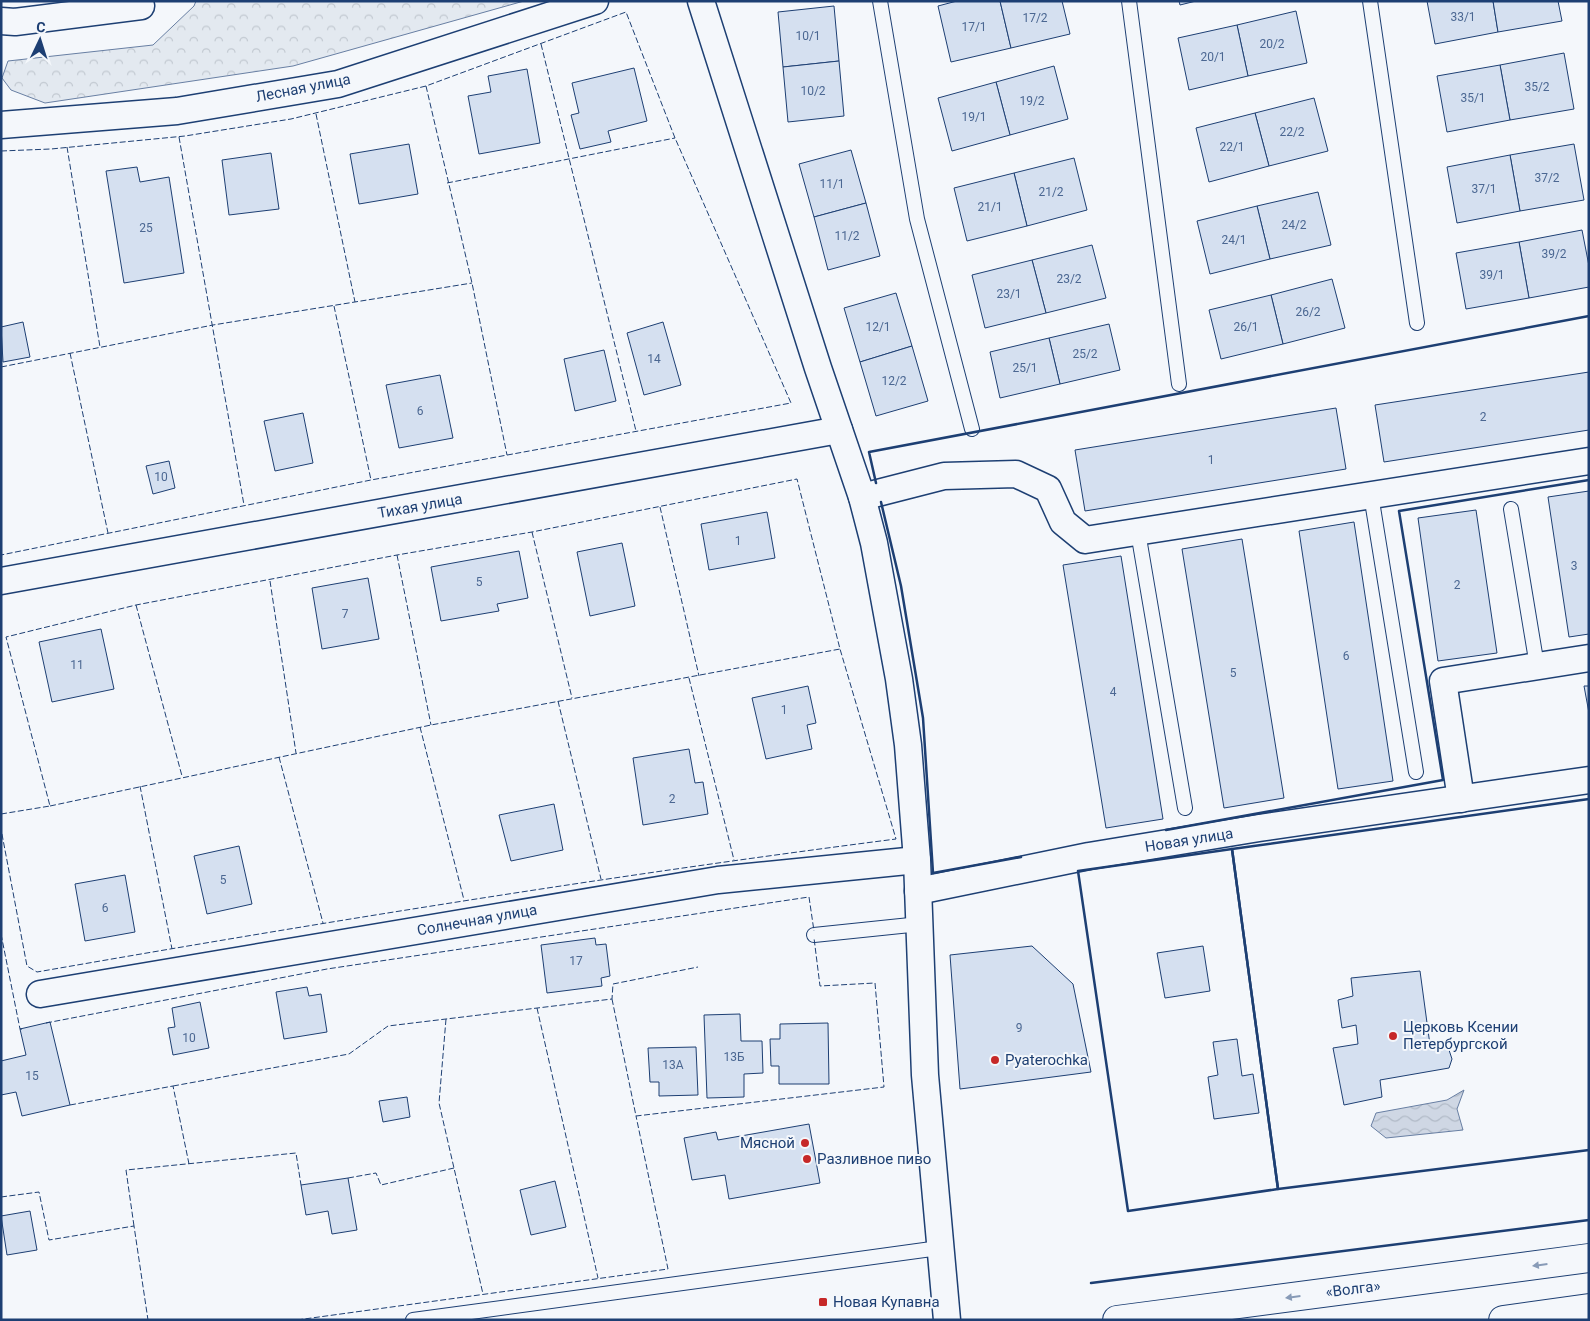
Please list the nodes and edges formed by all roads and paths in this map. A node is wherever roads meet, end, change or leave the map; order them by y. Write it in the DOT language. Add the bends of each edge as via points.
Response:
graph roads {
  1 [pos="595,1"];
  2 [pos="701,1"];
  3 [pos="880,1"];
  4 [pos="1129,1"];
  5 [pos="1370,1"];
  6 [pos="141,6"];
  7 [pos="1,21"];
  8 [pos="1,125"];
  9 [pos="1417,323"];
  10 [pos="1179,384"];
  11 [pos="972,429"];
  12 [pos="839,430"];
  13 [pos="1589,461"];
  14 [pos="1371,495"];
  15 [pos="862,497"];
  16 [pos="1511,509"];
  17 [pos="1138,532"];
  18 [pos="1,581"];
  19 [pos="1589,658"];
  20 [pos="1536,666"];
  21 [pos="1416,772"];
  22 [pos="1589,780"];
  23 [pos="1461,799"];
  24 [pos="1185,808"];
  25 [pos="917,860"];
  26 [pos="918,890"];
  27 [pos="920,924"];
  28 [pos="814,935"];
  29 [pos="40,994"];
  30 [pos="939,1248"];
  31 [pos="1589,1258"];
  32 [pos="1589,1308"];
  33 [pos="413,1320"];
  34 [pos="947,1320"];
  35 [pos="1117,1320"];
  36 [pos="1503,1320"];
  1 -- 8 [label="street, Лесная улица" via="338,84 177,111"];
  2 -- 12 [label="street"];
  3 -- 11 [label="lane" via="917,219"];
  4 -- 10 [label="lane"];
  5 -- 9 [label="lane"];
  6 -- 7 [label="street"];
  12 -- 15 [label="street"];
  12 -- 18 [label="street, Тихая улица"];
  13 -- 14 [label="street"];
  14 -- 17 [label="street"];
  14 -- 21 [label="lane"];
  15 -- 17 [label="street" via="944,476 1016,474 1048,489 1063,522 1085,540"];
  15 -- 25 [label="street" via="874,543 899,679"];
  16 -- 20 [label="lane"];
  17 -- 24 [label="lane"];
  19 -- 20 [label="street"];
  20 -- 23 [label="street" via="1443,681"];
  22 -- 23 [label="street, Новая улица"];
  23 -- 26 [label="street, Новая улица" via="1099,855"];
  25 -- 26 [label="street"];
  25 -- 29 [label="street, Солнечная улица" via="718,880"];
  26 -- 27 [label="street"];
  27 -- 28 [label="lane"];
  27 -- 30 [label="street" via="925,1075"];
  30 -- 33 [label="lane"];
  30 -- 34 [label="street"];
  31 -- 35 [label="highway, «Волга», one-way"];
  32 -- 36 [label="highway"];
}
